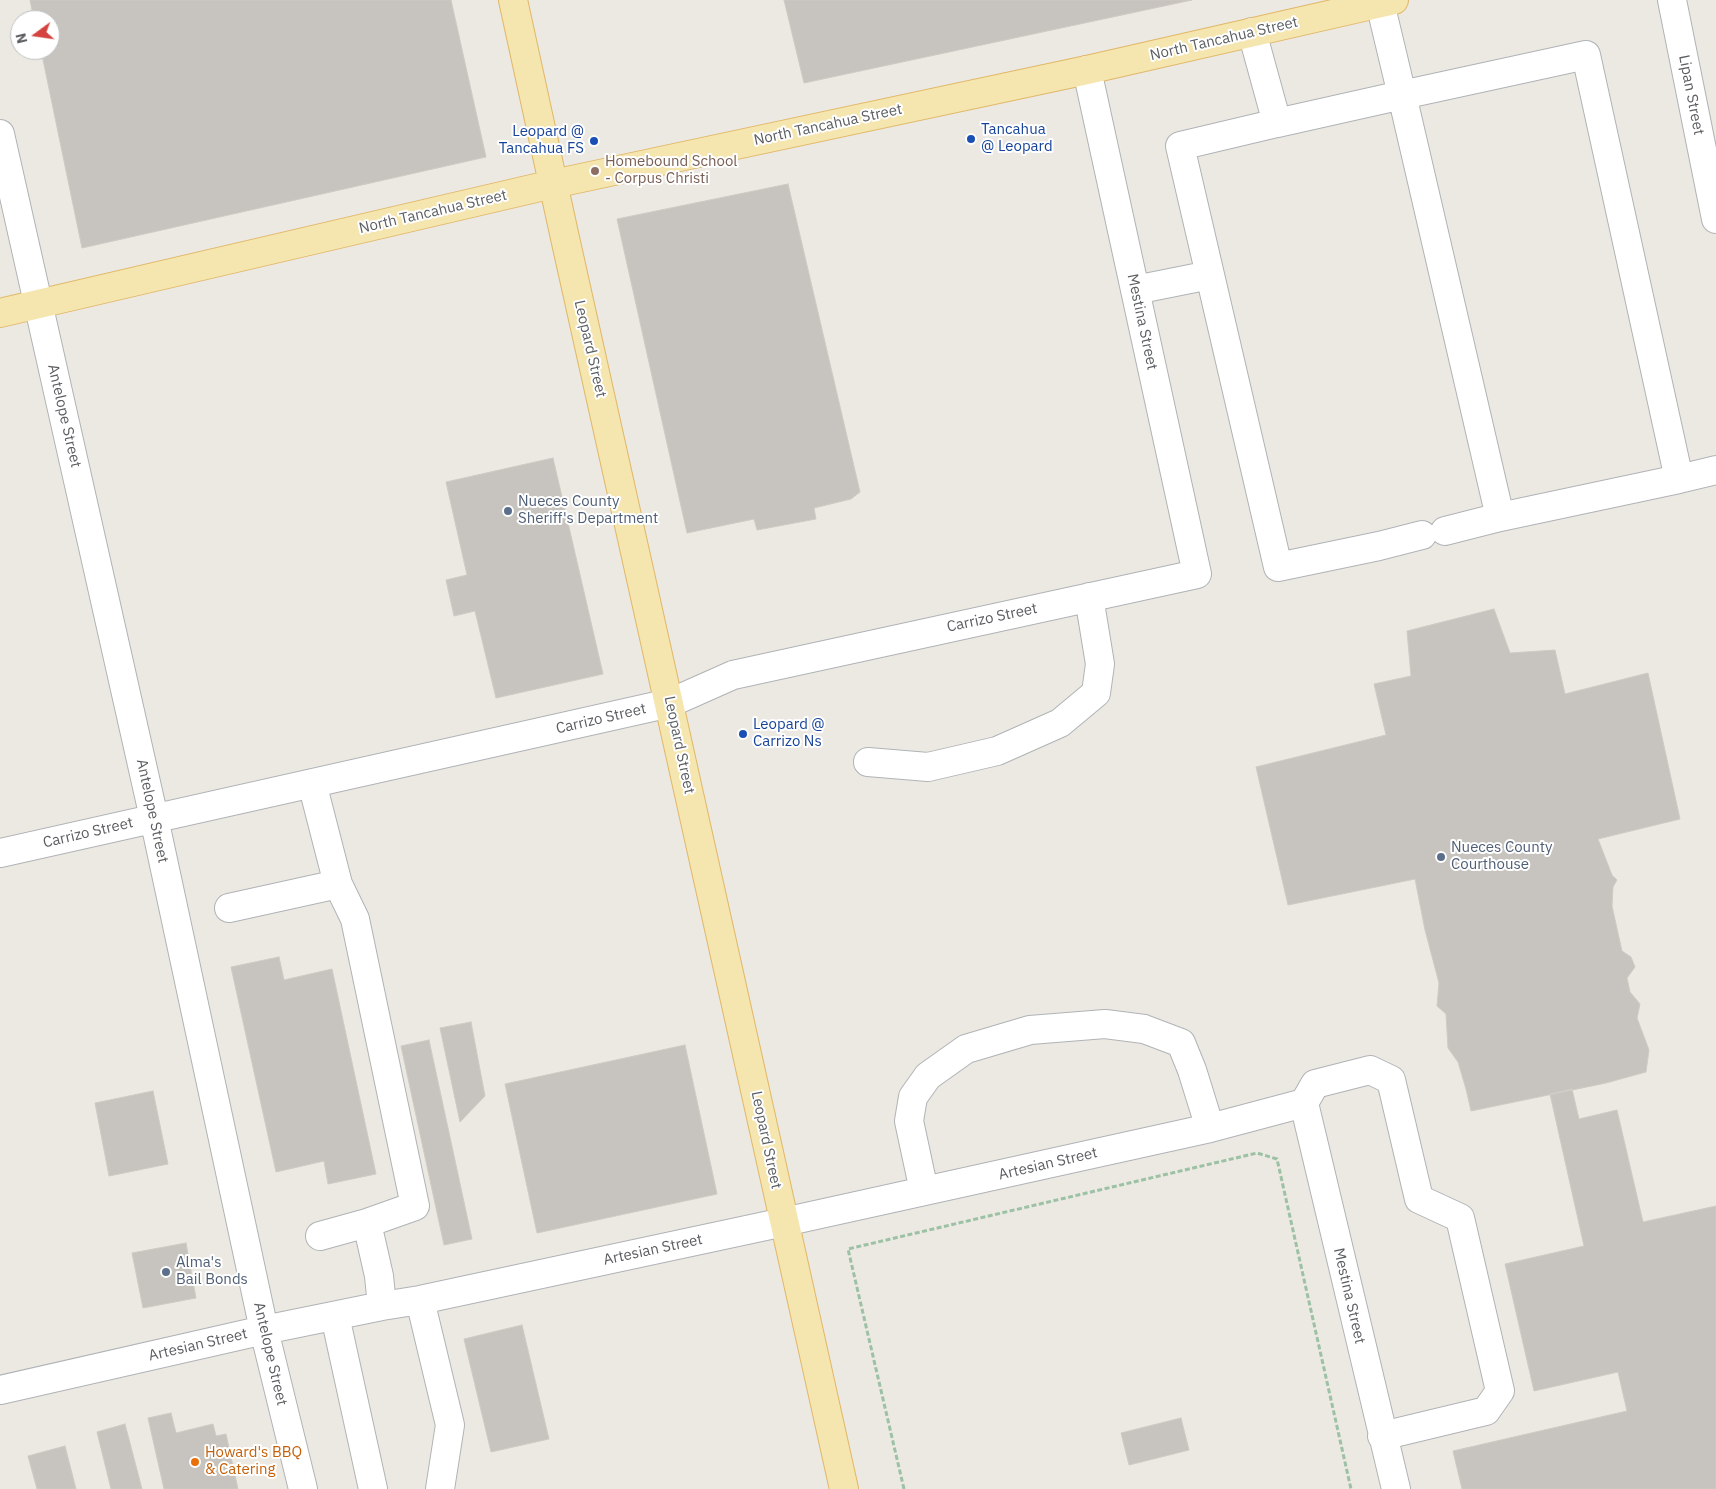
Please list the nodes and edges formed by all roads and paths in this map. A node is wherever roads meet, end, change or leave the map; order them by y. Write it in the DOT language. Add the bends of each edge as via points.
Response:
graph roads {
  1 [pos="513,0"];
  2 [pos="1672,0"];
  3 [pos="1387,1"];
  4 [pos="1252,32"];
  5 [pos="1087,70"];
  6 [pos="1402,95"];
  7 [pos="1277,123"];
  8 [pos="0,134"];
  9 [pos="553,184"];
  10 [pos="1716,219"];
  11 [pos="1210,275"];
  12 [pos="1135,290"];
  13 [pos="39,304"];
  14 [pos="0,313"];
  15 [pos="1716,470"];
  16 [pos="1679,479"];
  17 [pos="1500,517"];
  18 [pos="1197,574"];
  19 [pos="1089,597"];
  20 [pos="670,703"];
  21 [pos="868,762"];
  22 [pos="312,783"];
  23 [pos="154,818"];
  24 [pos="0,853"];
  25 [pos="338,884"];
  26 [pos="229,908"];
  27 [pos="1304,1103"];
  28 [pos="1210,1128"];
  29 [pos="924,1191"];
  30 [pos="784,1222"];
  31 [pos="367,1223"];
  32 [pos="320,1236"];
  33 [pos="420,1300"];
  34 [pos="382,1306"];
  35 [pos="335,1316"];
  36 [pos="264,1330"];
  37 [pos="0,1390"];
  38 [pos="1382,1436"];
  39 [pos="303,1489"];
  40 [pos="373,1489"];
  41 [pos="440,1489"];
  42 [pos="844,1489"];
  43 [pos="904,1489"];
  44 [pos="1352,1489"];
  45 [pos="1396,1489"];
  1 -- 9 [label="main road, Leopard Street"];
  2 -- 10 [label="street, Lipan Street"];
  3 -- 4 [label="main road, North Tancahua Street"];
  3 -- 6 [label="street"];
  4 -- 5 [label="main road, North Tancahua Street"];
  4 -- 7 [label="street"];
  5 -- 9 [label="main road, North Tancahua Street"];
  5 -- 12 [label="street, Mestina Street"];
  6 -- 7 [label="street"];
  6 -- 16 [label="street" via="1586,55"];
  6 -- 17 [label="street"];
  7 -- 11 [label="street" via="1180,146"];
  8 -- 13 [label="street, Antelope Street"];
  9 -- 13 [label="main road, North Tancahua Street"];
  9 -- 20 [label="main road, Leopard Street"];
  11 -- 12 [label="street"];
  11 -- 17 [label="street" via="1278,567"];
  12 -- 18 [label="street, Mestina Street"];
  13 -- 14 [label="main road, North Tancahua Street"];
  13 -- 23 [label="street, Antelope Street"];
  15 -- 16 [label="street"];
  16 -- 17 [label="street"];
  18 -- 19 [label="street, Carrizo Street"];
  19 -- 20 [label="street, Carrizo Street" via="733,675"];
  19 -- 21 [label="street" via="1100,664 1096,693 1060,723 997,751 928,767"];
  20 -- 22 [label="street, Carrizo Street"];
  20 -- 30 [label="main road, Leopard Street"];
  22 -- 23 [label="street, Carrizo Street"];
  22 -- 25 [label="street"];
  23 -- 24 [label="street, Carrizo Street"];
  23 -- 36 [label="street, Antelope Street"];
  25 -- 26 [label="street"];
  25 -- 31 [label="street" via="355,919 415,1206"];
  27 -- 28 [label="street, Artesian Street"];
  27 -- 38 [label="street, Mestina Street"];
  27 -- 38 [label="street" via="1315,1084 1370,1070 1391,1080 1419,1199 1460,1218 1500,1391 1486,1411"];
  28 -- 29 [label="street, Artesian Street"];
  28 -- 29 [label="street" via="1181,1043 1144,1029 1105,1024 1030,1030 966,1049 928,1076 913,1097 909,1121"];
  29 -- 30 [label="street, Artesian Street"];
  30 -- 33 [label="street, Artesian Street"];
  30 -- 42 [label="main road, Leopard Street"];
  31 -- 32 [label="street"];
  31 -- 34 [label="street"];
  33 -- 34 [label="street, Artesian Street"];
  33 -- 41 [label="street" via="450,1425"];
  34 -- 35 [label="street, Artesian Street"];
  35 -- 36 [label="street, Artesian Street"];
  35 -- 40 [label="street"];
  36 -- 37 [label="street, Artesian Street"];
  36 -- 39 [label="street, Antelope Street"];
  38 -- 45 [label="street, Mestina Street"];
  43 -- 44 [label="path" via="848,1250 1257,1154 1277,1159"];
}
